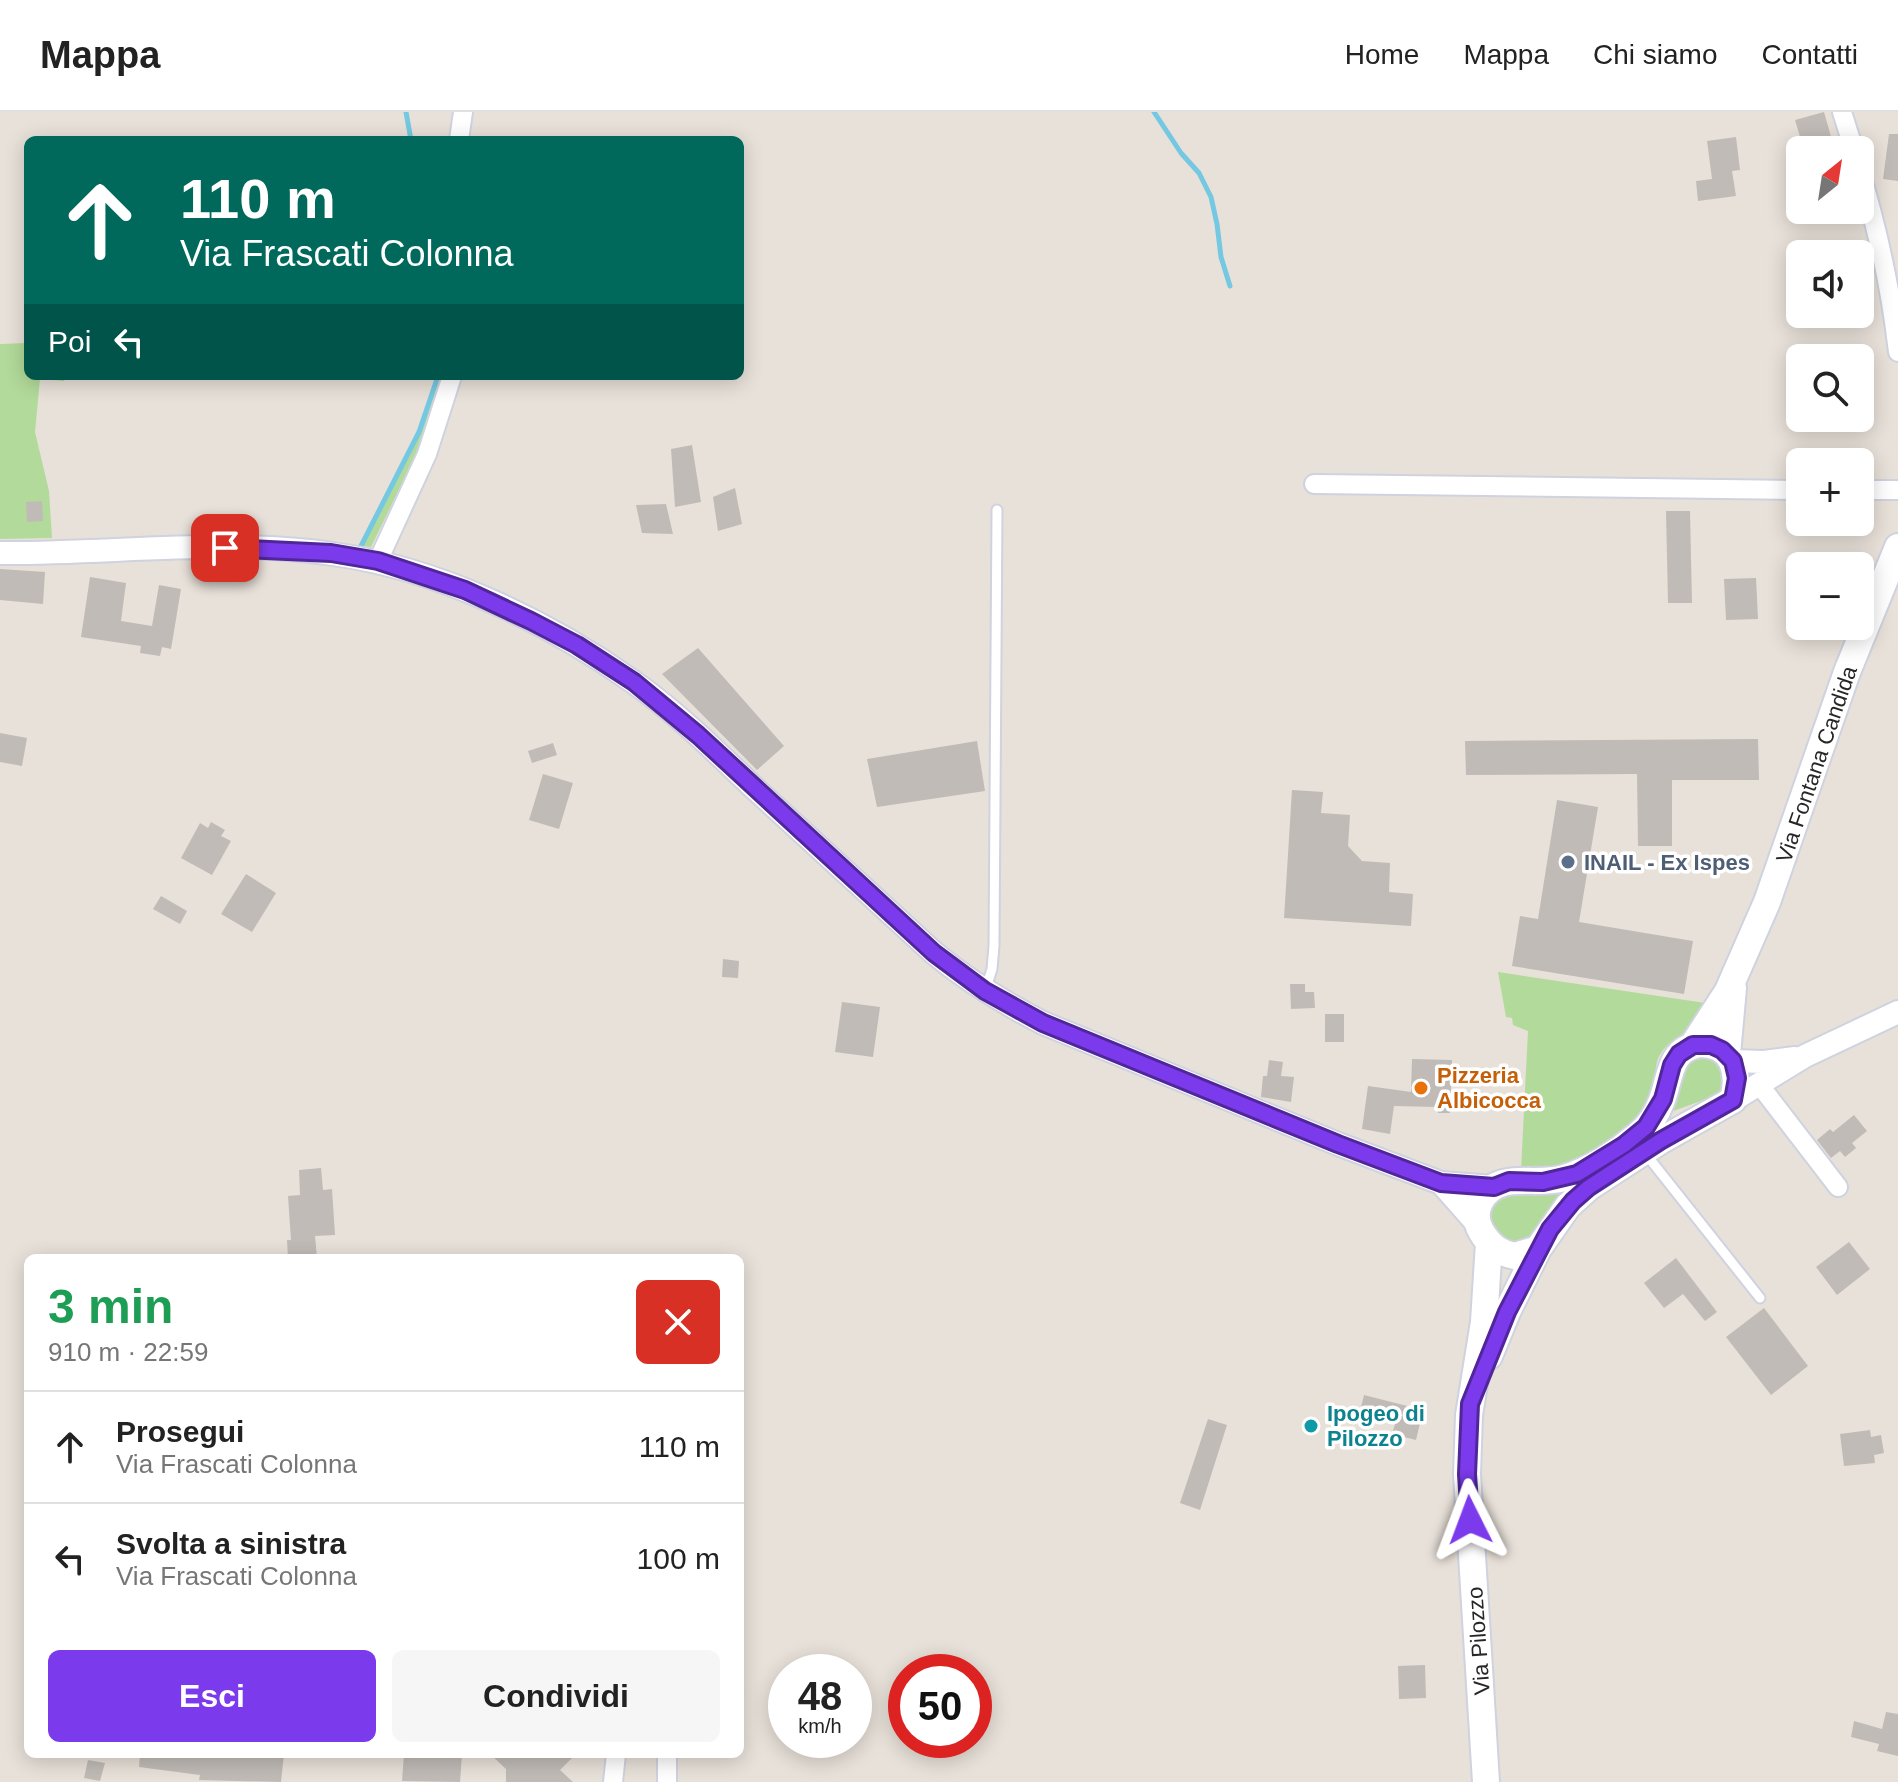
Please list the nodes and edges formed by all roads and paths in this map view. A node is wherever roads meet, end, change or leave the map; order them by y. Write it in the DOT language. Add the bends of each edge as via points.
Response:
graph roads {
  1 [pos="463,112"];
  2 [pos="1842,112"];
  3 [pos="460,136"];
  4 [pos="1850,136"];
  5 [pos="1874,224"];
  6 [pos="1898,352"];
  7 [pos="451,380"];
  8 [pos="1314,484"];
  9 [pos="1786,490"];
  10 [pos="1874,490"];
  11 [pos="1898,490"];
  12 [pos="997,510"];
  13 [pos="1898,547"];
  14 [pos="0,553"];
  15 [pos="378,561"];
  16 [pos="1733,981"];
  17 [pos="985,991"];
  18 [pos="1898,1012"];
  19 [pos="1693,1045"];
  20 [pos="1805,1056"];
  21 [pos="1730,1058"];
  22 [pos="1758,1083"];
  23 [pos="1733,1100"];
  24 [pos="1644,1152"];
  25 [pos="1441,1183"];
  26 [pos="1494,1187"];
  27 [pos="1838,1187"];
  28 [pos="1484,1234"];
  29 [pos="1538,1249"];
  30 [pos="1760,1298"];
  31 [pos="1470,1404"];
  32 [pos="616,1758"];
  33 [pos="667,1758"];
  34 [pos="613,1782"];
  35 [pos="667,1782"];
  36 [pos="1486,1782"];
  1 -- 3 [label="street"];
  2 -- 4 [label="street"];
  5 -- 6 [label="street"];
  7 -- 15 [label="street" via="427,454"];
  8 -- 9 [label="street"];
  10 -- 11 [label="street"];
  12 -- 17 [label="lane" via="994,946"];
  13 -- 16 [label="main road, Via Fontana Candida"];
  14 -- 15 [label="street" via="200,547 331,553"];
  15 -- 17 [label="street" via="465,590 531,621 634,682 934,953"];
  16 -- 19 [label="main road, Via Fontana Candida"];
  16 -- 21 [label="main road, Via Fontana Candida"];
  17 -- 25 [label="street" via="1043,1023"];
  18 -- 20 [label="street"];
  19 -- 21 [label="main road" via="1711,1045"];
  19 -- 26 [label="main road, Via Fontana Candida" via="1675,1059 1657,1111 1629,1142 1567,1177"];
  20 -- 21 [label="street" via="1764,1062"];
  20 -- 22 [label="street"];
  21 -- 23 [label="main road, Via Fontana Candida" via="1737,1078"];
  22 -- 23 [label="street"];
  22 -- 27 [label="street"];
  23 -- 24 [label="main road, Via Pilozzo"];
  24 -- 29 [label="main road, Via Pilozzo" via="1578,1196"];
  24 -- 30 [label="lane"];
  25 -- 26 [label="street"];
  25 -- 28 [label="street"];
  26 -- 28 [label="main road, Via Pilozzo" via="1479,1204"];
  28 -- 29 [label="main road" via="1502,1253 1515,1256"];
  28 -- 31 [label="main road, Via Pilozzo" via="1484,1322"];
  29 -- 31 [label="main road, Via Pilozzo"];
  31 -- 36 [label="main road, Via Pilozzo" via="1468,1492"];
  32 -- 34 [label="street"];
  33 -- 35 [label="street"];
}
